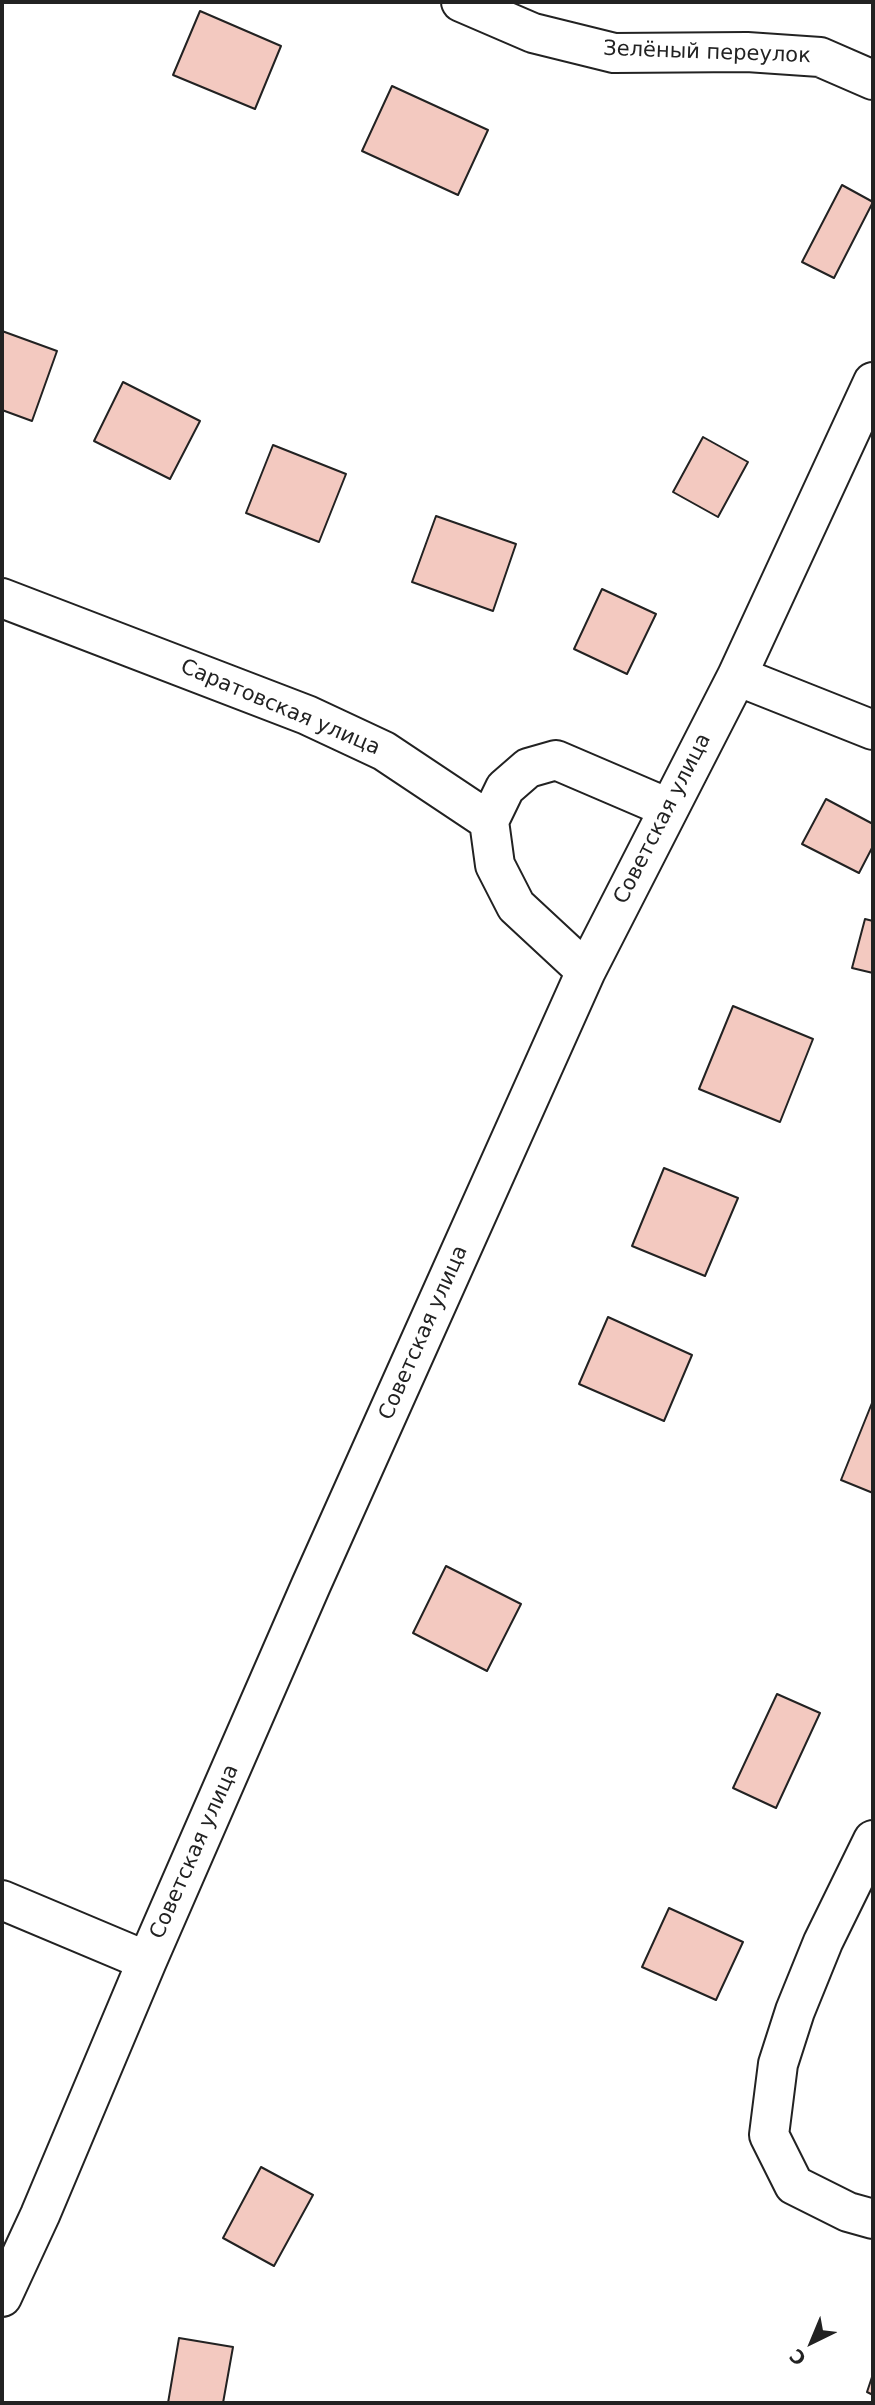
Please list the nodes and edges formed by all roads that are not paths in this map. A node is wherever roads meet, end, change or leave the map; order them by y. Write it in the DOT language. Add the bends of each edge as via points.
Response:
graph roads {
  1 [pos="461,2"];
  2 [pos="873,80"];
  3 [pos="873,382"];
  4 [pos="2,598"];
  5 [pos="737,676"];
  6 [pos="873,730"];
  7 [pos="667,808"];
  8 [pos="489,821"];
  9 [pos="586,971"];
  10 [pos="873,1840"];
  11 [pos="2,1900"];
  12 [pos="147,1961"];
  13 [pos="873,2219"];
  14 [pos="2,2297"];
  1 -- 2 [label="street, Зелёный переулок" via="533,33 614,53 747,52 820,57"];
  3 -- 5 [label="street, Советская улица"];
  4 -- 8 [label="street, Саратовская улица" via="307,715 384,751"];
  5 -- 6 [label="street"];
  5 -- 7 [label="street, Советская улица"];
  7 -- 8 [label="street" via="556,760 528,768 505,788"];
  7 -- 9 [label="street, Советская улица"];
  8 -- 9 [label="street" via="495,865 516,906"];
  9 -- 12 [label="street, Советская улица"];
  10 -- 13 [label="street" via="795,2011 778,2064 769,2135 794,2185"];
  11 -- 12 [label="street"];
  12 -- 14 [label="street, Советская улица"];
}
